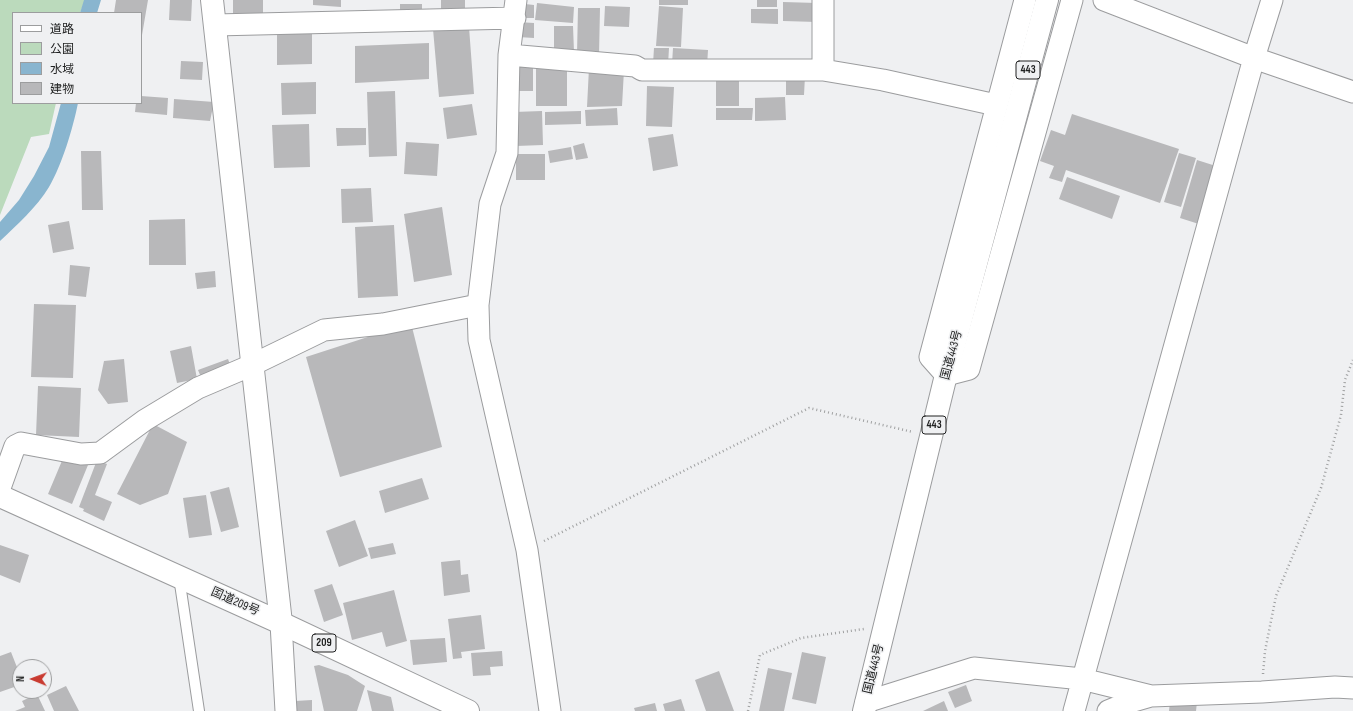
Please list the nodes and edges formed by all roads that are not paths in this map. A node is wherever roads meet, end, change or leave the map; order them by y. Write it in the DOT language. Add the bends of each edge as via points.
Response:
graph roads {
  1 [pos="212,0"];
  2 [pos="823,0"];
  3 [pos="1025,0"];
  4 [pos="1047,0"];
  5 [pos="1072,0"];
  6 [pos="1104,0"];
  7 [pos="1272,0"];
  8 [pos="515,9"];
  9 [pos="215,25"];
  10 [pos="509,55"];
  11 [pos="1254,58"];
  12 [pos="823,70"];
  13 [pos="1353,92"];
  14 [pos="996,105"];
  15 [pos="478,305"];
  16 [pos="252,365"];
  17 [pos="946,375"];
  18 [pos="0,488"];
  19 [pos="0,496"];
  20 [pos="179,577"];
  21 [pos="281,623"];
  22 [pos="1082,680"];
  23 [pos="1353,688"];
  24 [pos="1151,696"];
  25 [pos="865,707"];
  26 [pos="199,711"];
  27 [pos="286,711"];
  28 [pos="468,711"];
  29 [pos="550,711"];
  30 [pos="1074,711"];
  31 [pos="1108,711"];
  1 -- 9 [label="main road"];
  2 -- 12 [label="street"];
  3 -- 14 [label="street"];
  4 -- 17 [label="main road, 国道443号 / 443"];
  5 -- 17 [label="street" via="969,369"];
  6 -- 11 [label="street"];
  7 -- 11 [label="street"];
  8 -- 9 [label="street"];
  8 -- 10 [label="street"];
  9 -- 16 [label="main road"];
  10 -- 12 [label="street" via="635,66 642,70"];
  10 -- 15 [label="street" via="507,154 490,204"];
  11 -- 13 [label="street"];
  11 -- 22 [label="street"];
  12 -- 14 [label="street" via="883,80"];
  14 -- 17 [label="street" via="930,357"];
  15 -- 16 [label="street" via="383,324 324,330"];
  15 -- 29 [label="street" via="479,340 527,550"];
  16 -- 18 [label="street" via="198,388 145,420 100,453 81,454 21,443 15,446"];
  16 -- 21 [label="main road"];
  17 -- 25 [label="main road, 国道443号 / 443"];
  19 -- 20 [label="main road, 国道209号 / 209"];
  20 -- 21 [label="main road, 国道209号 / 209"];
  20 -- 26 [label="lane"];
  21 -- 27 [label="street"];
  21 -- 28 [label="main road, 国道209号 / 209"];
  22 -- 24 [label="street"];
  22 -- 25 [label="street" via="974,668"];
  22 -- 30 [label="street"];
  23 -- 24 [label="street"];
  24 -- 31 [label="street"];
}
